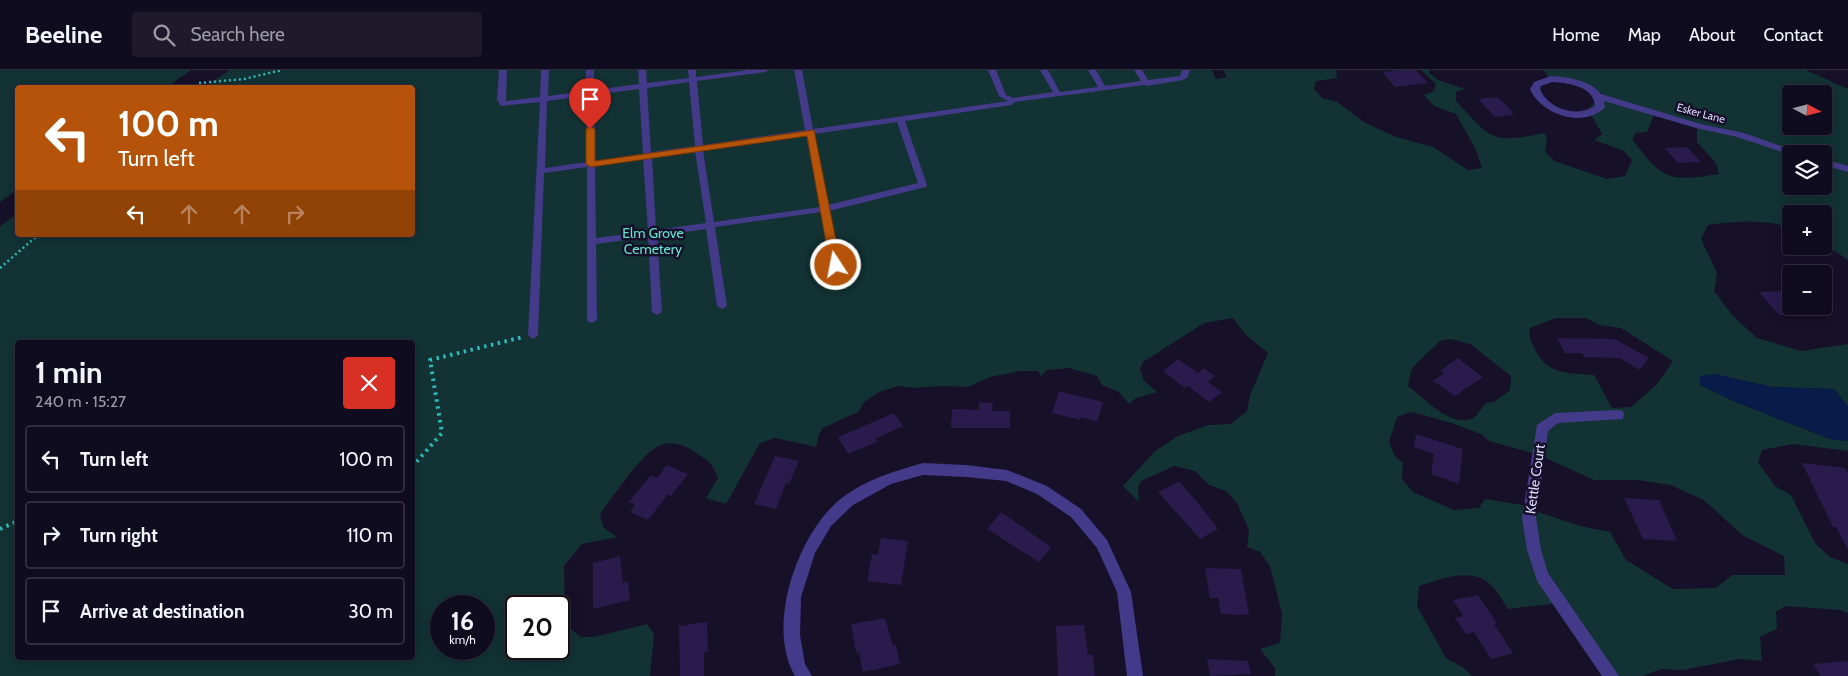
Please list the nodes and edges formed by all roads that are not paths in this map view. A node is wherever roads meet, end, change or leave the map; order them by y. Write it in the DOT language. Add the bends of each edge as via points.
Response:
graph roads {
  1 [pos="503,70"];
  2 [pos="545,70"];
  3 [pos="590,70"];
  4 [pos="642,70"];
  5 [pos="765,70"];
  6 [pos="798,70"];
  7 [pos="992,70"];
  8 [pos="1044,70"];
  9 [pos="1092,70"];
  10 [pos="1138,70"];
  11 [pos="1186,70"];
  12 [pos="693,75"];
  13 [pos="1147,84"];
  14 [pos="643,86"];
  15 [pos="1103,89"];
  16 [pos="590,93"];
  17 [pos="1058,96"];
  18 [pos="1598,96"];
  19 [pos="543,99"];
  20 [pos="1012,100"];
  21 [pos="900,119"];
  22 [pos="811,132"];
  23 [pos="699,148"];
  24 [pos="1782,149"];
  25 [pos="646,156"];
  26 [pos="591,164"];
  27 [pos="1832,164"];
  28 [pos="1848,169"];
  29 [pos="540,171"];
  30 [pos="825,208"];
  31 [pos="710,225"];
  32 [pos="652,234"];
  33 [pos="592,242"];
  34 [pos="836,265"];
  35 [pos="722,306"];
  36 [pos="656,312"];
  37 [pos="592,320"];
  38 [pos="533,335"];
  39 [pos="1618,415"];
  40 [pos="804,676"];
  41 [pos="1136,676"];
  42 [pos="1611,676"];
  1 -- 19 [label="lane" via="501,100 504,104"];
  2 -- 19 [label="lane"];
  3 -- 16 [label="lane"];
  4 -- 14 [label="lane"];
  5 -- 12 [label="lane"];
  6 -- 22 [label="lane"];
  7 -- 20 [label="lane" via="1003,96"];
  8 -- 17 [label="lane"];
  9 -- 15 [label="lane"];
  10 -- 13 [label="lane"];
  11 -- 13 [label="lane" via="1183,78"];
  12 -- 14 [label="lane"];
  12 -- 23 [label="lane"];
  13 -- 15 [label="lane"];
  14 -- 16 [label="lane"];
  14 -- 25 [label="lane"];
  15 -- 17 [label="lane"];
  16 -- 19 [label="lane"];
  16 -- 26 [label="lane"];
  17 -- 20 [label="lane"];
  18 -- 18 [label="street, Esker Lane" via="1583,85 1560,79 1542,81 1535,89 1548,106 1568,113 1589,114 1600,107"];
  18 -- 24 [label="street, Esker Lane"];
  19 -- 29 [label="lane"];
  20 -- 21 [label="lane" via="1011,103"];
  21 -- 22 [label="lane"];
  21 -- 30 [label="lane" via="923,185"];
  22 -- 23 [label="lane"];
  22 -- 30 [label="lane"];
  23 -- 25 [label="lane"];
  23 -- 31 [label="lane"];
  25 -- 26 [label="lane"];
  25 -- 32 [label="lane"];
  26 -- 29 [label="lane"];
  26 -- 33 [label="lane"];
  27 -- 28 [label="street"];
  29 -- 38 [label="lane"];
  30 -- 31 [label="lane"];
  30 -- 34 [label="lane"];
  31 -- 32 [label="lane"];
  31 -- 35 [label="lane"];
  32 -- 33 [label="lane"];
  32 -- 36 [label="lane"];
  33 -- 37 [label="lane"];
  39 -- 42 [label="street, Kettle Court" via="1555,418 1542,429 1529,518 1542,576"];
  40 -- 41 [label="street" via="798,666 792,635 794,597 808,551 826,522 848,501 887,478 923,469 966,470 1007,476 1042,490 1076,513 1102,544 1124,592"];
}
